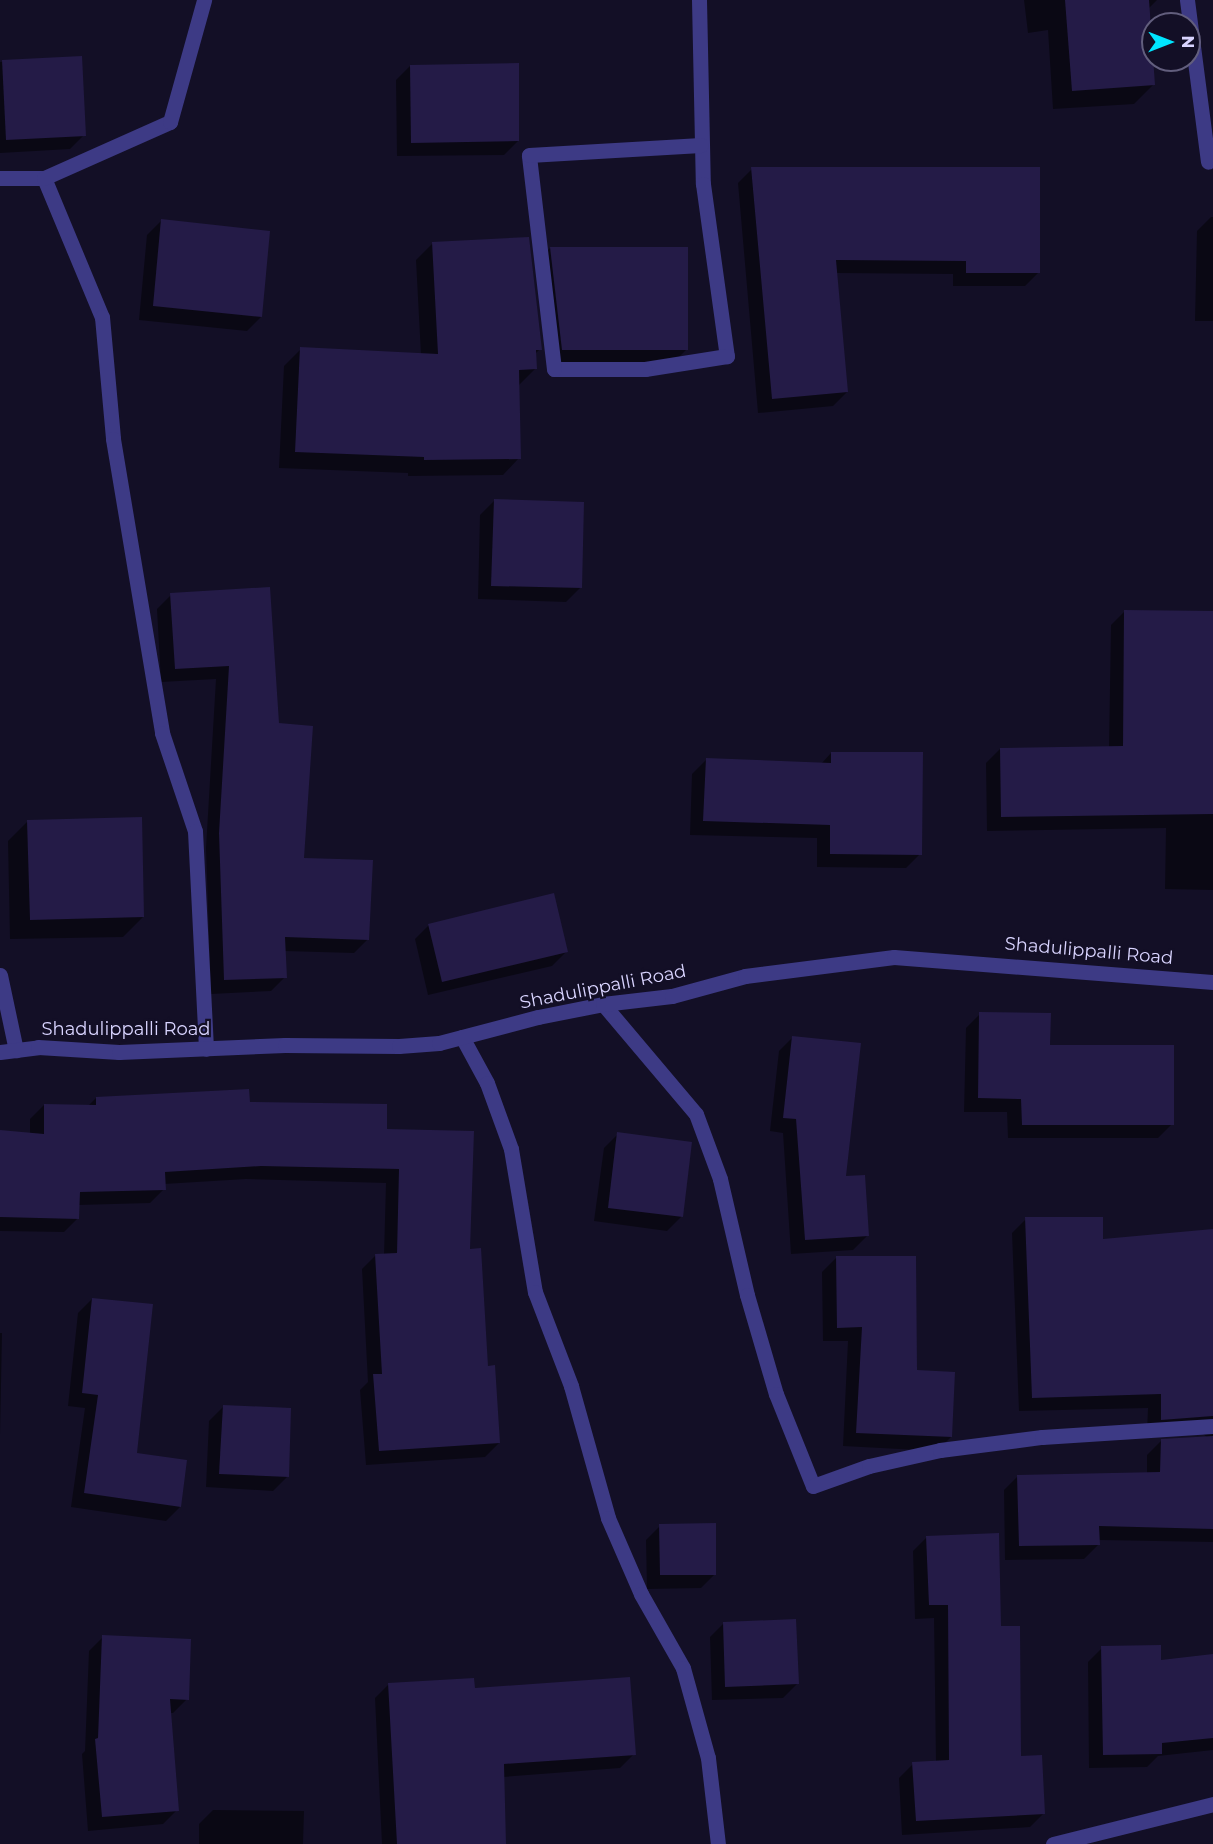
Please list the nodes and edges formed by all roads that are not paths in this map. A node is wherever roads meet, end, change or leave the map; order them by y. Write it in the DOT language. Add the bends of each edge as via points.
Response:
graph roads {
  1 [pos="204,0"];
  2 [pos="699,0"];
  3 [pos="1187,0"];
  4 [pos="702,144"];
  5 [pos="1208,162"];
  6 [pos="0,178"];
  7 [pos="44,178"];
  8 [pos="0,975"];
  9 [pos="1213,982"];
  10 [pos="603,1004"];
  11 [pos="462,1037"];
  12 [pos="16,1050"];
  13 [pos="206,1050"];
  14 [pos="0,1052"];
  15 [pos="1213,1426"];
  16 [pos="1213,1804"];
  17 [pos="718,1844"];
  18 [pos="1053,1844"];
  1 -- 7 [label="street" via="170,122"];
  2 -- 4 [label="street"];
  3 -- 5 [label="street"];
  4 -- 4 [label="street" via="529,155 554,369 645,369 727,356 703,184"];
  6 -- 7 [label="street"];
  7 -- 13 [label="street" via="102,317 113,439 162,733 195,831"];
  8 -- 12 [label="street"];
  9 -- 10 [label="street, Shadulippalli Road" via="894,957 745,976 672,996"];
  10 -- 11 [label="street, Shadulippalli Road"];
  10 -- 15 [label="street" via="696,1114 720,1179 747,1295 776,1394 813,1486 869,1466 940,1450 1042,1437"];
  11 -- 13 [label="street, Shadulippalli Road" via="399,1046 285,1045"];
  11 -- 17 [label="street" via="487,1083 511,1149 535,1292 571,1386 608,1518 640,1594 682,1668 708,1758"];
  12 -- 13 [label="street, Shadulippalli Road"];
  12 -- 14 [label="street, Shadulippalli Road"];
  16 -- 18 [label="street"];
}
